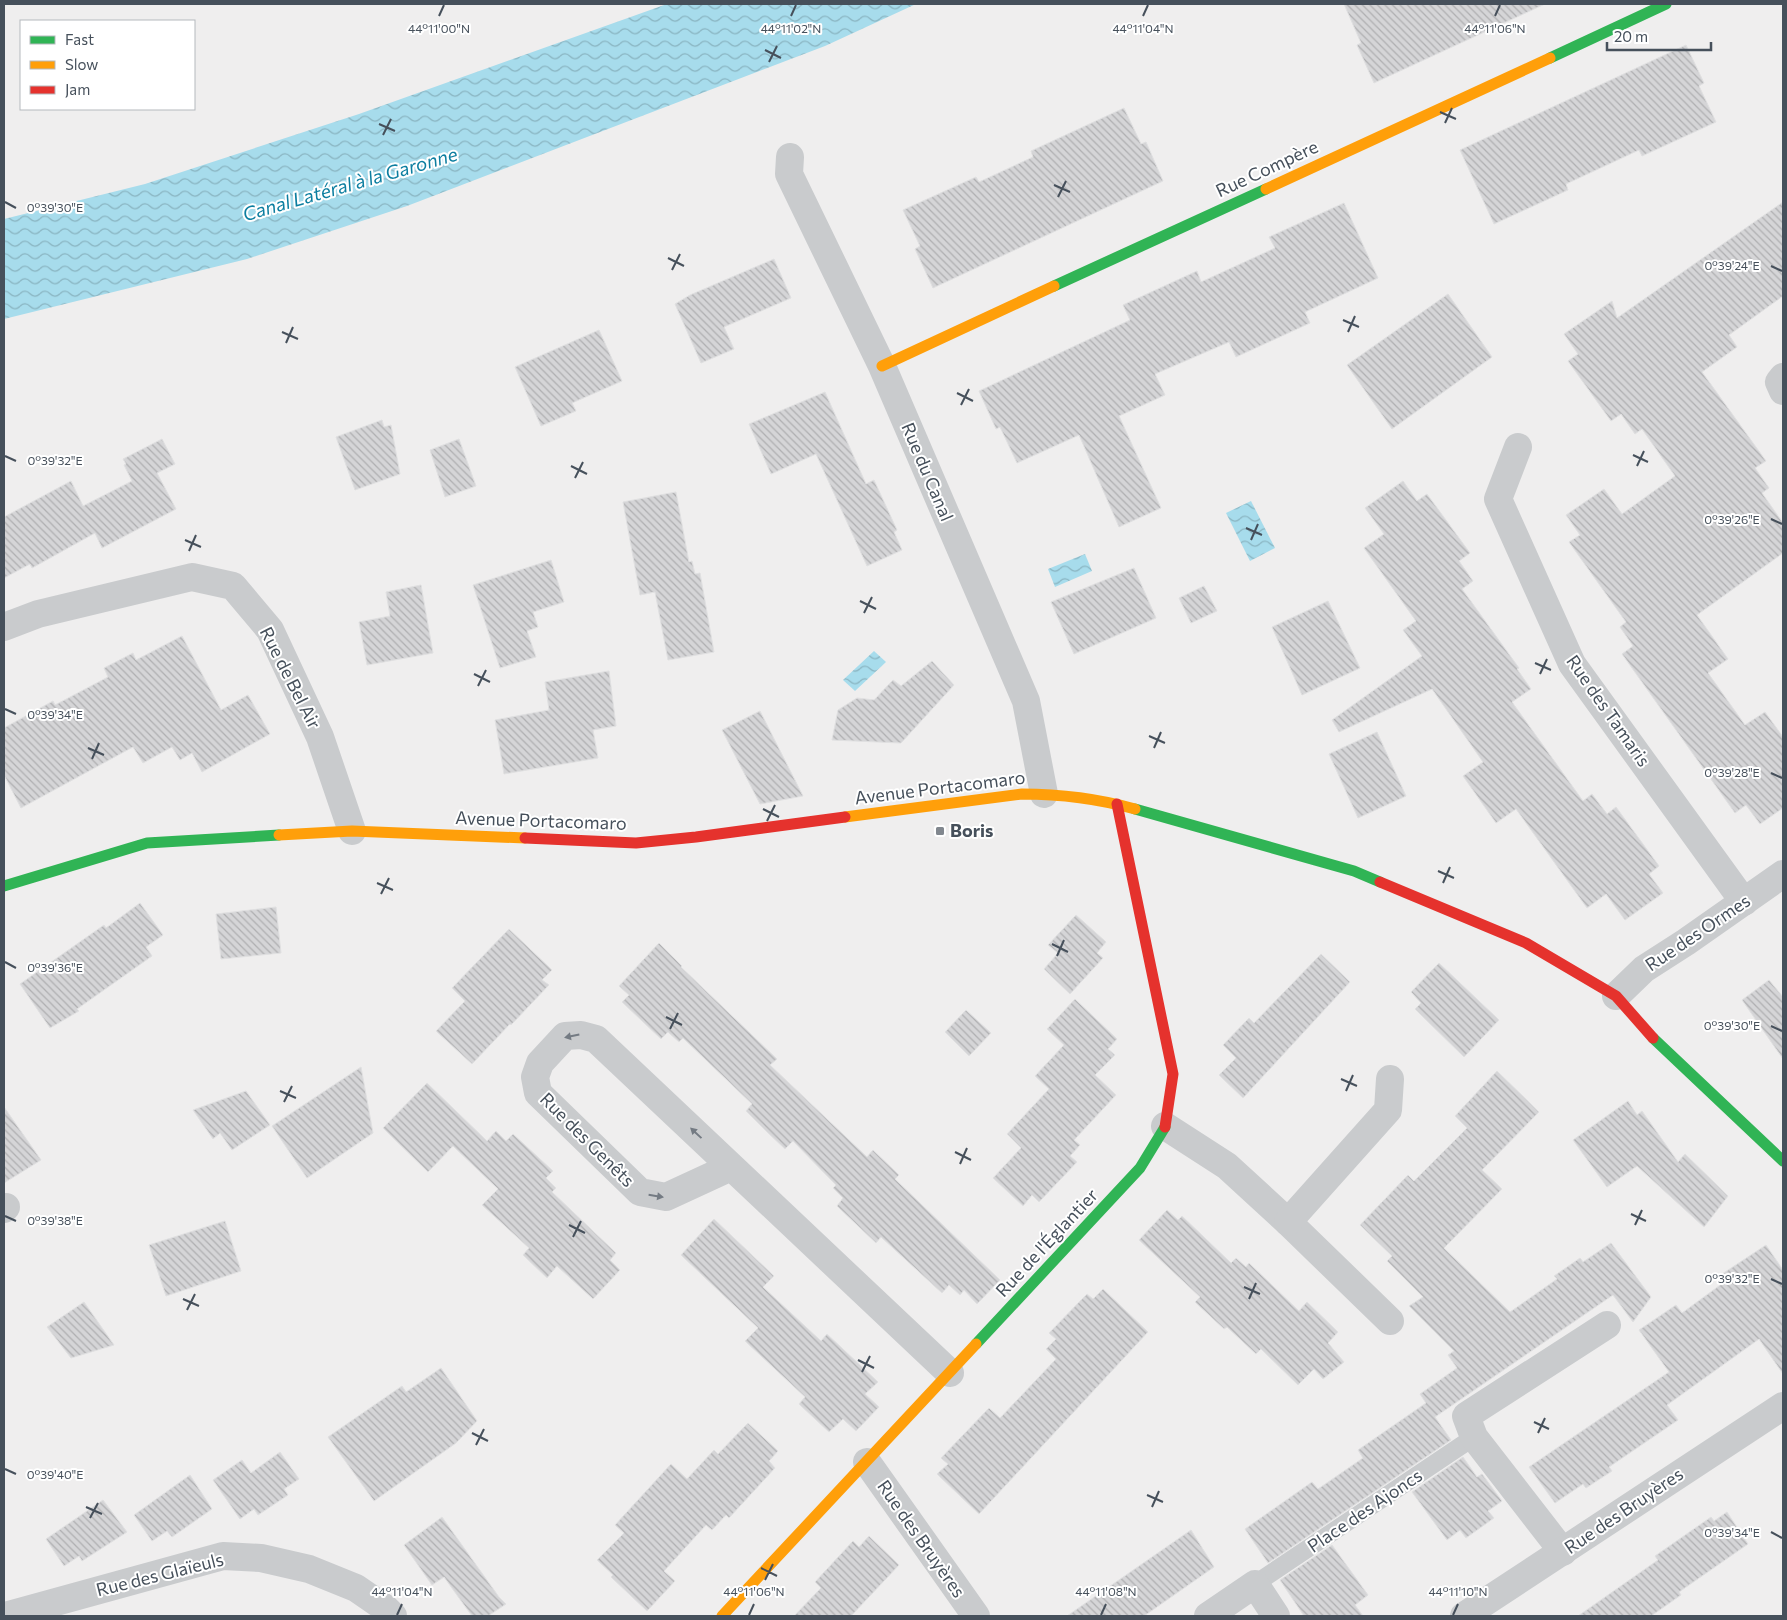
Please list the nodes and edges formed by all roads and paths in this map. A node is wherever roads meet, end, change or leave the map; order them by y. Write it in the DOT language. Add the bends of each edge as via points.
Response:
graph roads {
  1 [pos="1666,4"];
  2 [pos="790,157"];
  3 [pos="882,366"];
  4 [pos="1783,377"];
  5 [pos="1783,391"];
  6 [pos="1518,447"];
  7 [pos="4,627"];
  8 [pos="1044,794"];
  9 [pos="1117,804"];
  10 [pos="352,831"];
  11 [pos="1783,874"];
  12 [pos="4,886"];
  13 [pos="1744,902"];
  14 [pos="1616,996"];
  15 [pos="1390,1079"];
  16 [pos="1165,1126"];
  17 [pos="1783,1161"];
  18 [pos="731,1167"];
  19 [pos="1288,1222"];
  20 [pos="1390,1321"];
  21 [pos="1607,1325"];
  22 [pos="950,1373"];
  23 [pos="1783,1406"];
  24 [pos="1470,1427"];
  25 [pos="867,1462"];
  26 [pos="1563,1552"];
  27 [pos="1255,1584"];
  28 [pos="5,1616"];
  29 [pos="393,1616"];
  30 [pos="722,1616"];
  31 [pos="976,1616"];
  32 [pos="1208,1616"];
  33 [pos="1276,1616"];
  34 [pos="1464,1616"];
  1 -- 3 [label="street, Rue Compère"];
  2 -- 3 [label="street, Rue du Canal" via="790,174"];
  3 -- 8 [label="street, Rue du Canal" via="1026,701"];
  4 -- 5 [label="street" via="1779,382"];
  6 -- 13 [label="street, Rue des Tamaris" via="1498,498 1572,664"];
  7 -- 10 [label="street, Rue de Bel Air" via="38,614 192,577 233,586 270,630 320,737"];
  8 -- 9 [label="street, Avenue Portacomaro"];
  8 -- 10 [label="street, Avenue Portacomaro" via="1022,794 636,843"];
  9 -- 14 [label="street, Avenue Portacomaro" via="1354,871 1526,943"];
  9 -- 16 [label="street, Rue de l'Églantier" via="1173,1074"];
  10 -- 12 [label="street, Avenue Portacomaro" via="147,844"];
  11 -- 13 [label="street, Rue des Ormes"];
  13 -- 14 [label="street, Rue des Ormes" via="1644,969"];
  14 -- 17 [label="street, Avenue Portacomaro" via="1645,1031"];
  15 -- 19 [label="street" via="1388,1110"];
  16 -- 19 [label="street" via="1227,1166"];
  16 -- 22 [label="street, Rue de l'Églantier" via="1140,1168"];
  18 -- 18 [label="street, Rue des Genêts, one-way" via="596,1039 581,1035 565,1036 540,1063 535,1078 538,1093 640,1192 666,1197"];
  18 -- 22 [label="street, Rue des Genêts"];
  19 -- 20 [label="street"];
  21 -- 24 [label="street"];
  22 -- 25 [label="street, Rue de l'Églantier"];
  23 -- 26 [label="street, Rue des Bruyères"];
  24 -- 26 [label="street"];
  24 -- 27 [label="lane, Place des Ajoncs"];
  25 -- 30 [label="street, Rue de l'Églantier"];
  25 -- 31 [label="street, Rue des Bruyères"];
  26 -- 34 [label="street, Rue des Bruyères"];
  27 -- 32 [label="street"];
  27 -- 33 [label="street"];
  28 -- 29 [label="street, Rue des Glaïeuls" via="223,1556 261,1558 309,1569 356,1588"];
}
